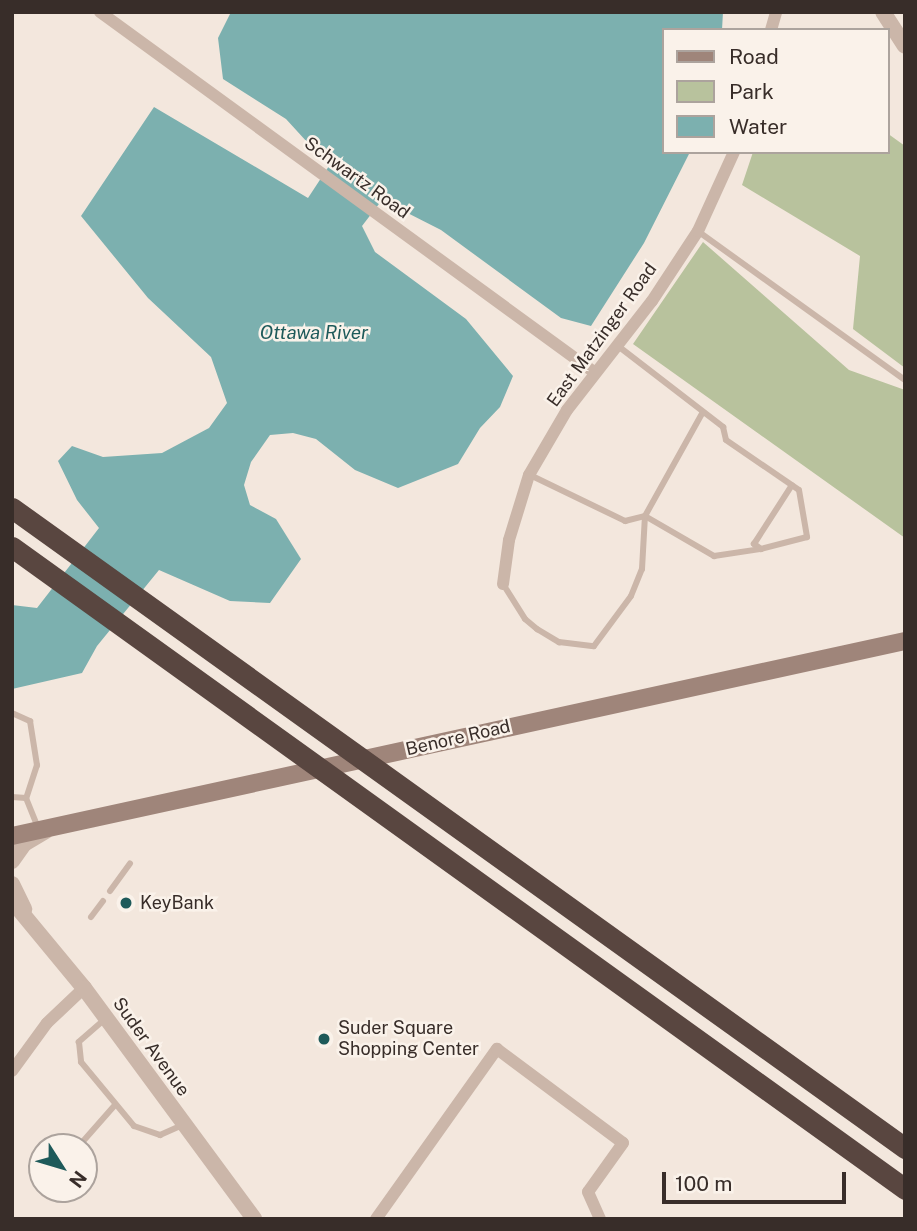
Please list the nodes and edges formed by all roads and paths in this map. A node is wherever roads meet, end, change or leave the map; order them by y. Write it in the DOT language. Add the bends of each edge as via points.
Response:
graph roads {
  1 [pos="100,12"];
  2 [pos="883,12"];
  3 [pos="905,46"];
  4 [pos="733,154"];
  5 [pos="698,231"];
  6 [pos="616,345"];
  7 [pos="594,372"];
  8 [pos="905,380"];
  9 [pos="703,412"];
  10 [pos="529,475"];
  11 [pos="792,485"];
  12 [pos="12,508"];
  13 [pos="645,516"];
  14 [pos="12,547"];
  15 [pos="761,548"];
  16 [pos="503,584"];
  17 [pos="905,641"];
  18 [pos="13,713"];
  19 [pos="12,797"];
  20 [pos="26,798"];
  21 [pos="29,831"];
  22 [pos="12,861"];
  23 [pos="130,863"];
  24 [pos="12,884"];
  25 [pos="110,891"];
  26 [pos="12,901"];
  27 [pos="103,901"];
  28 [pos="26,915"];
  29 [pos="92,917"];
  30 [pos="84,988"];
  31 [pos="106,1018"];
  32 [pos="12,1072"];
  33 [pos="114,1106"];
  34 [pos="184,1124"];
  35 [pos="90,1133"];
  36 [pos="905,1148"];
  37 [pos="905,1189"];
  38 [pos="254,1219"];
  39 [pos="376,1219"];
  40 [pos="600,1219"];
  1 -- 7 [label="street, Schwartz Road"];
  2 -- 3 [label="street"];
  4 -- 5 [label="street, East Matzinger Road"];
  5 -- 6 [label="street, East Matzinger Road" via="652,301"];
  5 -- 8 [label="lane"];
  6 -- 7 [label="street, East Matzinger Road"];
  6 -- 9 [label="lane"];
  7 -- 10 [label="street, East Matzinger Road"];
  9 -- 11 [label="lane" via="723,427 726,440"];
  9 -- 13 [label="lane"];
  10 -- 13 [label="lane" via="625,521"];
  10 -- 16 [label="street, East Matzinger Road" via="509,540"];
  11 -- 15 [label="lane" via="754,544"];
  11 -- 15 [label="lane" via="799,490 807,537"];
  12 -- 36 [label="highway"];
  13 -- 15 [label="lane" via="714,556"];
  13 -- 16 [label="lane" via="642,569 631,596 594,646 559,642 537,629 525,619"];
  14 -- 37 [label="highway"];
  17 -- 21 [label="main road, Benore Road"];
  18 -- 20 [label="lane" via="30,721 37,765"];
  19 -- 20 [label="lane"];
  20 -- 21 [label="lane"];
  21 -- 22 [label="street"];
  23 -- 25 [label="lane"];
  24 -- 28 [label="street"];
  26 -- 28 [label="street, Suder Avenue"];
  27 -- 29 [label="lane"];
  28 -- 30 [label="street, Suder Avenue"];
  30 -- 31 [label="street, Suder Avenue"];
  30 -- 32 [label="street" via="47,1023"];
  31 -- 33 [label="lane" via="86,1034 76,1052"];
  31 -- 34 [label="street, Suder Avenue"];
  33 -- 34 [label="lane" via="134,1126 160,1135"];
  33 -- 35 [label="lane"];
  34 -- 38 [label="street, Suder Avenue"];
  39 -- 40 [label="street" via="497,1049 623,1143 589,1192"];
}
